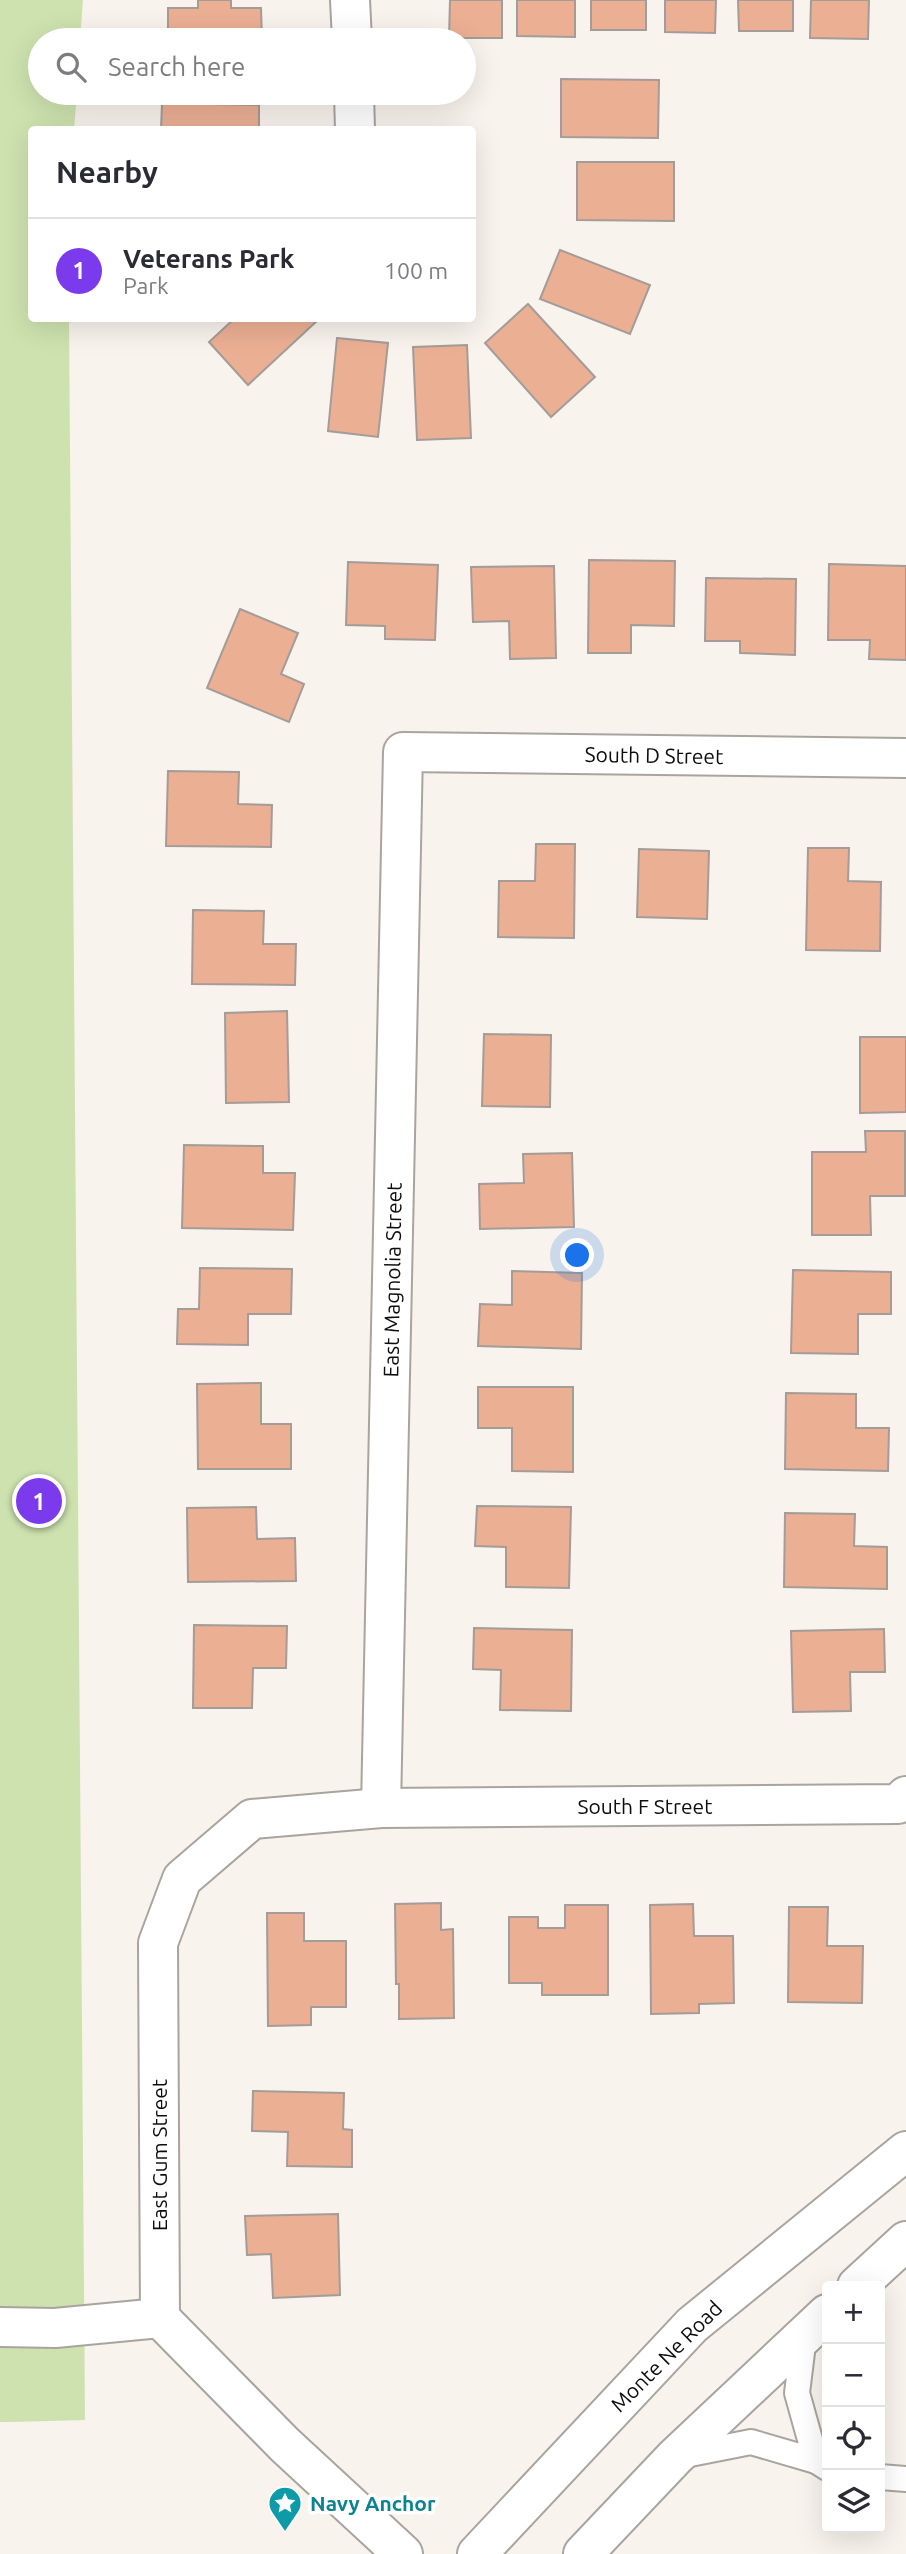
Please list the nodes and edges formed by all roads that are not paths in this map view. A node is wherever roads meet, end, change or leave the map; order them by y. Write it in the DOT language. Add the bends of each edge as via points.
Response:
graph roads {
  1 [pos="350,0"];
  2 [pos="351,28"];
  3 [pos="354,105"];
  4 [pos="355,126"];
  5 [pos="402,752"];
  6 [pos="906,758"];
  7 [pos="906,1796"];
  8 [pos="381,1808"];
  9 [pos="906,2151"];
  10 [pos="906,2241"];
  11 [pos="862,2281"];
  12 [pos="160,2318"];
  13 [pos="815,2325"];
  14 [pos="0,2327"];
  15 [pos="675,2457"];
  16 [pos="821,2465"];
  17 [pos="885,2477"];
  18 [pos="906,2479"];
  19 [pos="403,2554"];
  20 [pos="477,2554"];
  21 [pos="583,2554"];
  1 -- 2 [label="street"];
  3 -- 4 [label="street"];
  5 -- 6 [label="street, South D Street"];
  5 -- 8 [label="street, East Magnolia Street"];
  7 -- 8 [label="street, South F Street" via="898,1804"];
  8 -- 12 [label="street, East Gum Street" via="252,1819 182,1879 158,1943"];
  9 -- 20 [label="street, Monte Ne Road" via="692,2325"];
  10 -- 11 [label="street"];
  12 -- 14 [label="street" via="55,2328"];
  12 -- 19 [label="street" via="285,2445"];
  13 -- 15 [label="street"];
  13 -- 16 [label="lane" via="797,2393"];
  15 -- 16 [label="lane" via="751,2442"];
  15 -- 21 [label="street"];
  17 -- 18 [label="lane"];
}
